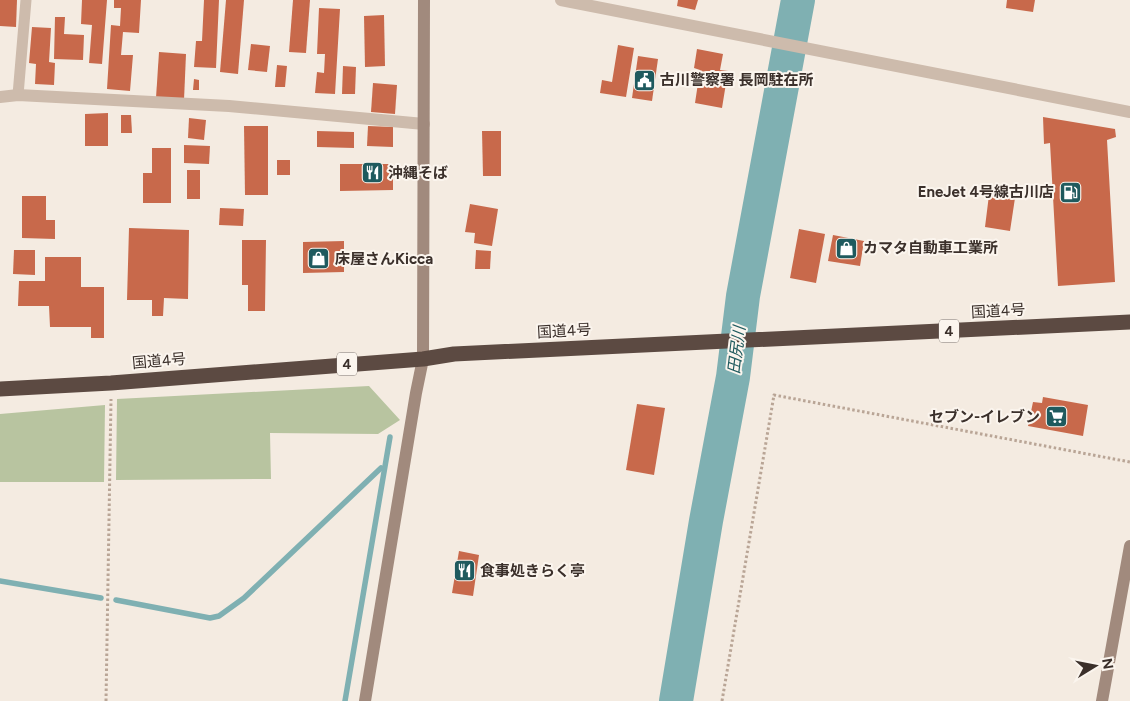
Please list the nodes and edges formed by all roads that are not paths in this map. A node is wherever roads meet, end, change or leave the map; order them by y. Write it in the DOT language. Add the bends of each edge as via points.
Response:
graph roads {
  1 [pos="26,0"];
  2 [pos="424,0"];
  3 [pos="561,0"];
  4 [pos="18,95"];
  5 [pos="0,97"];
  6 [pos="1130,112"];
  7 [pos="424,124"];
  8 [pos="1130,322"];
  9 [pos="423,359"];
  10 [pos="0,389"];
  11 [pos="1130,546"];
  12 [pos="365,701"];
  13 [pos="1102,701"];
  1 -- 4 [label="lane"];
  2 -- 7 [label="street"];
  3 -- 6 [label="street"];
  4 -- 5 [label="street"];
  4 -- 7 [label="street" via="229,106"];
  7 -- 9 [label="street"];
  8 -- 9 [label="highway, 国道4号 / 4" via="454,354"];
  9 -- 10 [label="highway, 国道4号 / 4"];
  9 -- 12 [label="street"];
  11 -- 13 [label="street"];
}
